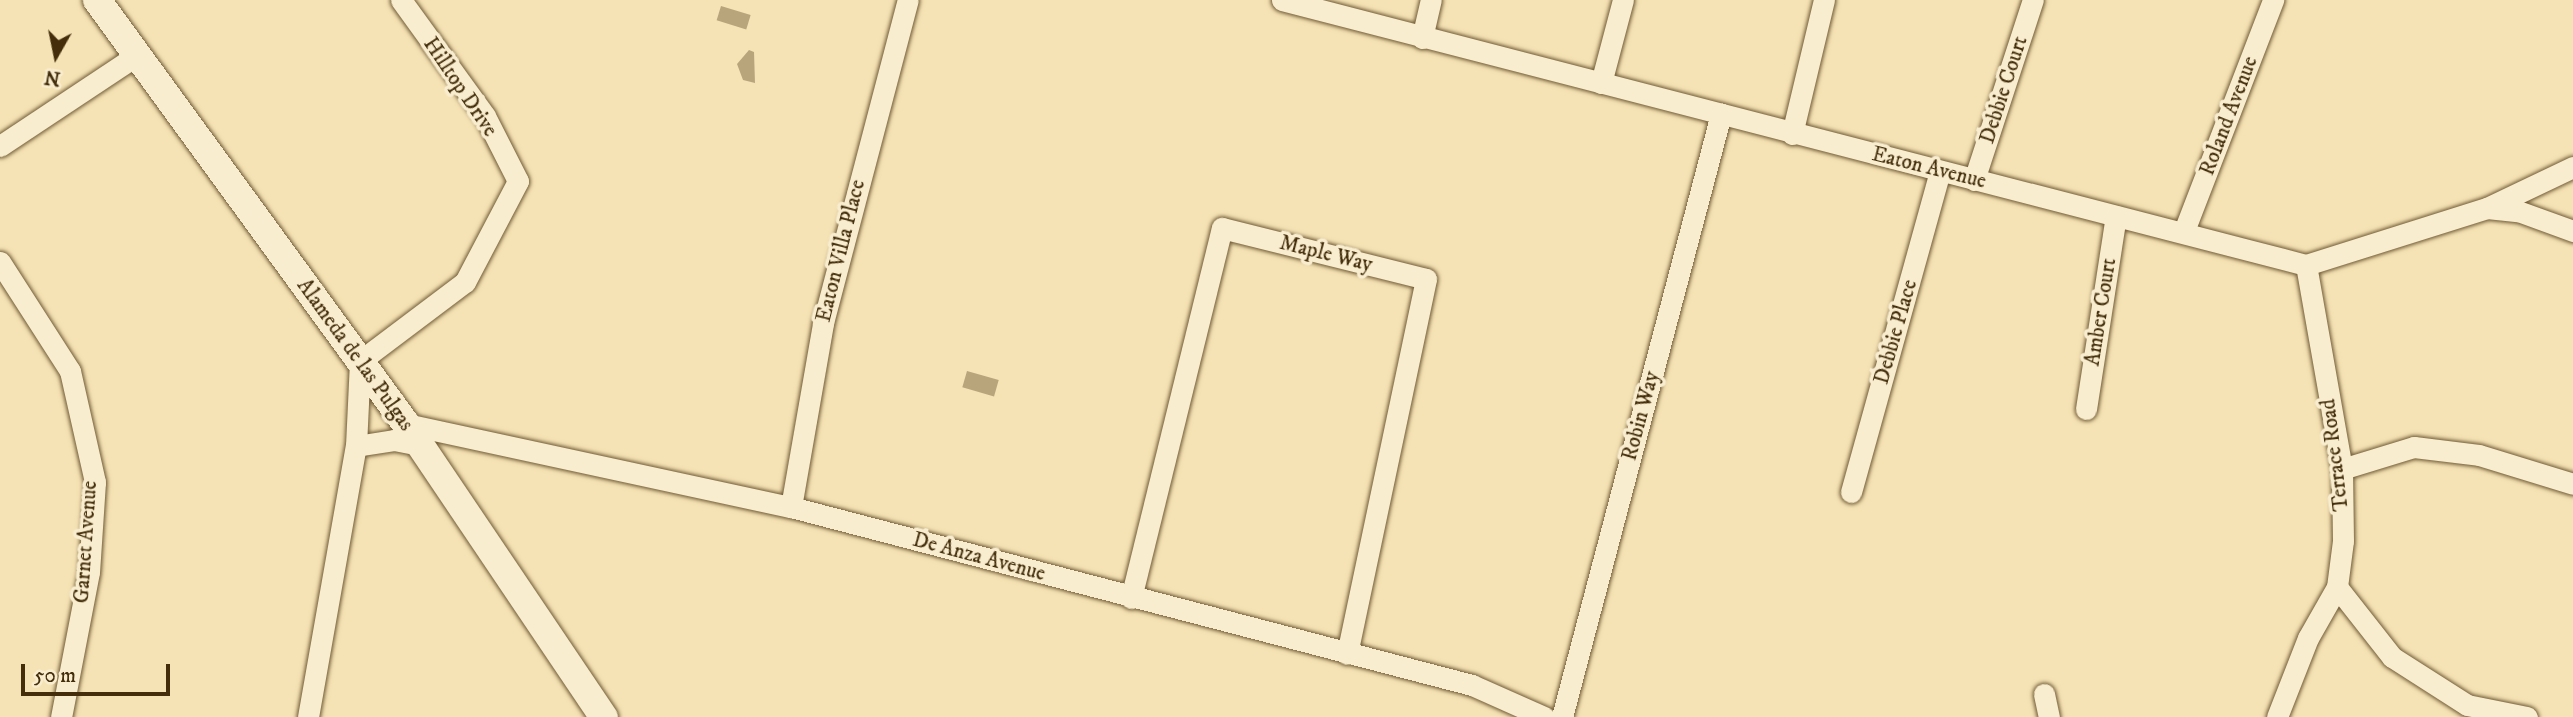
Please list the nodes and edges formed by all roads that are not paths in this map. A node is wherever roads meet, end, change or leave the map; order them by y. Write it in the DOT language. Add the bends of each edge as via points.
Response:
graph roads {
  1 [pos="97,0"];
  2 [pos="401,0"];
  3 [pos="908,0"];
  4 [pos="1282,0"];
  5 [pos="1431,0"];
  6 [pos="1623,0"];
  7 [pos="1824,0"];
  8 [pos="2034,0"];
  9 [pos="2273,0"];
  10 [pos="1422,38"];
  11 [pos="137,55"];
  12 [pos="1601,83"];
  13 [pos="1720,114"];
  14 [pos="1791,134"];
  15 [pos="0,146"];
  16 [pos="2573,167"];
  17 [pos="1940,172"];
  18 [pos="1974,180"];
  19 [pos="2487,208"];
  20 [pos="2116,216"];
  21 [pos="2183,231"];
  22 [pos="2573,231"];
  23 [pos="0,262"];
  24 [pos="2306,265"];
  25 [pos="360,361"];
  26 [pos="2086,409"];
  27 [pos="413,434"];
  28 [pos="356,446"];
  29 [pos="2342,469"];
  30 [pos="2573,484"];
  31 [pos="1851,492"];
  32 [pos="792,507"];
  33 [pos="2337,587"];
  34 [pos="1131,598"];
  35 [pos="1347,654"];
  36 [pos="2044,694"];
  37 [pos="61,717"];
  38 [pos="308,717"];
  39 [pos="606,717"];
  40 [pos="1544,717"];
  41 [pos="1562,717"];
  42 [pos="2049,717"];
  43 [pos="2277,717"];
  44 [pos="2526,717"];
  1 -- 11 [label="main road, Alameda de las Pulgas"];
  2 -- 25 [label="street, Hilltop Drive" via="485,116 518,181 465,282"];
  3 -- 32 [label="street, Eaton Villa Place" via="823,323"];
  4 -- 10 [label="street, Eaton Avenue"];
  5 -- 10 [label="street"];
  6 -- 12 [label="street"];
  7 -- 14 [label="street"];
  8 -- 18 [label="street, Debbie Court"];
  9 -- 21 [label="street, Roland Avenue"];
  10 -- 12 [label="street, Eaton Avenue"];
  11 -- 15 [label="street"];
  11 -- 25 [label="main road, Alameda de las Pulgas"];
  12 -- 13 [label="street, Eaton Avenue"];
  13 -- 14 [label="street, Eaton Avenue"];
  13 -- 41 [label="street, Robin Way"];
  14 -- 17 [label="street, Eaton Avenue"];
  16 -- 19 [label="street"];
  17 -- 18 [label="street, Eaton Avenue"];
  17 -- 31 [label="street, Debbie Place"];
  18 -- 20 [label="street, Eaton Avenue"];
  19 -- 22 [label="street" via="2518,211"];
  19 -- 24 [label="street"];
  20 -- 21 [label="street, Eaton Avenue"];
  20 -- 26 [label="street, Amber Court"];
  21 -- 24 [label="street, Eaton Avenue"];
  23 -- 37 [label="street, Garnet Avenue" via="70,371 94,482 89,572"];
  24 -- 29 [label="street, Terrace Road"];
  25 -- 27 [label="main road, Alameda de las Pulgas"];
  25 -- 28 [label="street"];
  27 -- 28 [label="street"];
  27 -- 32 [label="street, De Anza Avenue"];
  27 -- 39 [label="main road, Alameda de las Pulgas"];
  28 -- 38 [label="street"];
  29 -- 30 [label="street" via="2414,447 2479,455"];
  29 -- 33 [label="street, Terrace Road" via="2343,541"];
  32 -- 34 [label="street, De Anza Avenue"];
  33 -- 43 [label="street, Terrace Road" via="2308,638"];
  33 -- 44 [label="street" via="2392,657 2467,705"];
  34 -- 35 [label="street, De Anza Avenue"];
  34 -- 35 [label="street, Maple Way" via="1222,228 1426,279"];
  35 -- 40 [label="street, De Anza Avenue" via="1472,685"];
  36 -- 42 [label="street"];
}
